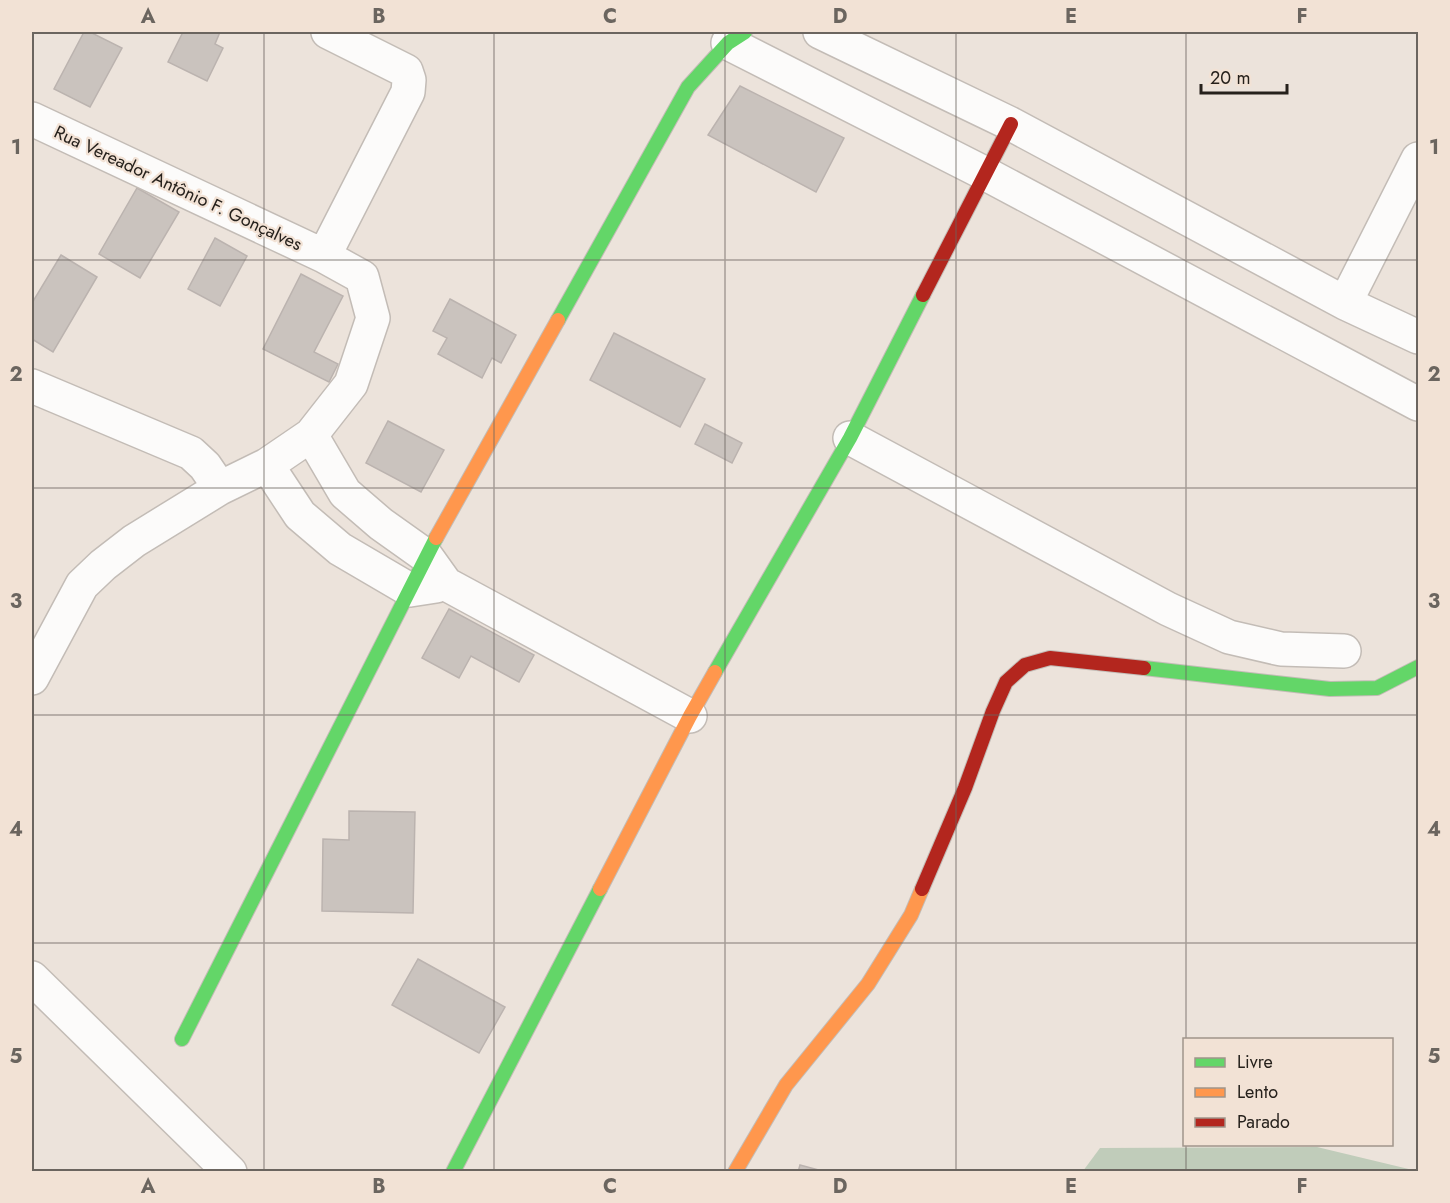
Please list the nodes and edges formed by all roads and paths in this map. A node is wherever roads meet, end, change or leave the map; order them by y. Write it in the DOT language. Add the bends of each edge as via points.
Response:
graph roads {
  1 [pos="328,32"];
  2 [pos="820,32"];
  3 [pos="737,37"];
  4 [pos="32,119"];
  5 [pos="1011,123"];
  6 [pos="1419,159"];
  7 [pos="986,174"];
  8 [pos="324,256"];
  9 [pos="1345,303"];
  10 [pos="1419,337"];
  11 [pos="32,386"];
  12 [pos="1419,404"];
  13 [pos="311,435"];
  14 [pos="850,438"];
  15 [pos="267,465"];
  16 [pos="220,488"];
  17 [pos="426,556"];
  18 [pos="446,584"];
  19 [pos="410,590"];
  20 [pos="1344,651"];
  21 [pos="1419,667"];
  22 [pos="32,678"];
  23 [pos="690,716"];
  24 [pos="32,978"];
  25 [pos="182,1039"];
  26 [pos="230,1172"];
  27 [pos="453,1172"];
  28 [pos="735,1172"];
  1 -- 8 [label="street" via="406,72 409,80 408,92"];
  2 -- 5 [label="street"];
  3 -- 7 [label="street"];
  3 -- 17 [label="street" via="688,87"];
  4 -- 8 [label="street, Rua Vereador Antônio F. Gonçalves"];
  5 -- 7 [label="street"];
  5 -- 9 [label="street"];
  6 -- 9 [label="street"];
  7 -- 12 [label="street"];
  7 -- 14 [label="street"];
  8 -- 13 [label="street, Rua Vereador Antônio F. Gonçalves" via="362,277 372,318 351,384"];
  9 -- 10 [label="street"];
  11 -- 16 [label="street" via="191,453"];
  13 -- 15 [label="street, Rua Vereador Antônio F. Gonçalves"];
  13 -- 17 [label="street" via="345,493"];
  14 -- 20 [label="street" via="1168,609 1229,637 1281,649"];
  14 -- 23 [label="street"];
  15 -- 16 [label="street, Rua Vereador Antônio F. Gonçalves"];
  15 -- 19 [label="street" via="300,515 340,549"];
  16 -- 22 [label="street, Rua Vereador Antônio F. Gonçalves" via="134,541 82,585"];
  17 -- 18 [label="street"];
  17 -- 19 [label="street"];
  18 -- 19 [label="street"];
  18 -- 23 [label="street"];
  19 -- 25 [label="street"];
  21 -- 28 [label="street" via="1377,688 1330,689 1050,658 1025,665 1006,682 911,915 868,984 786,1085"];
  23 -- 27 [label="street"];
  24 -- 26 [label="street"];
}
